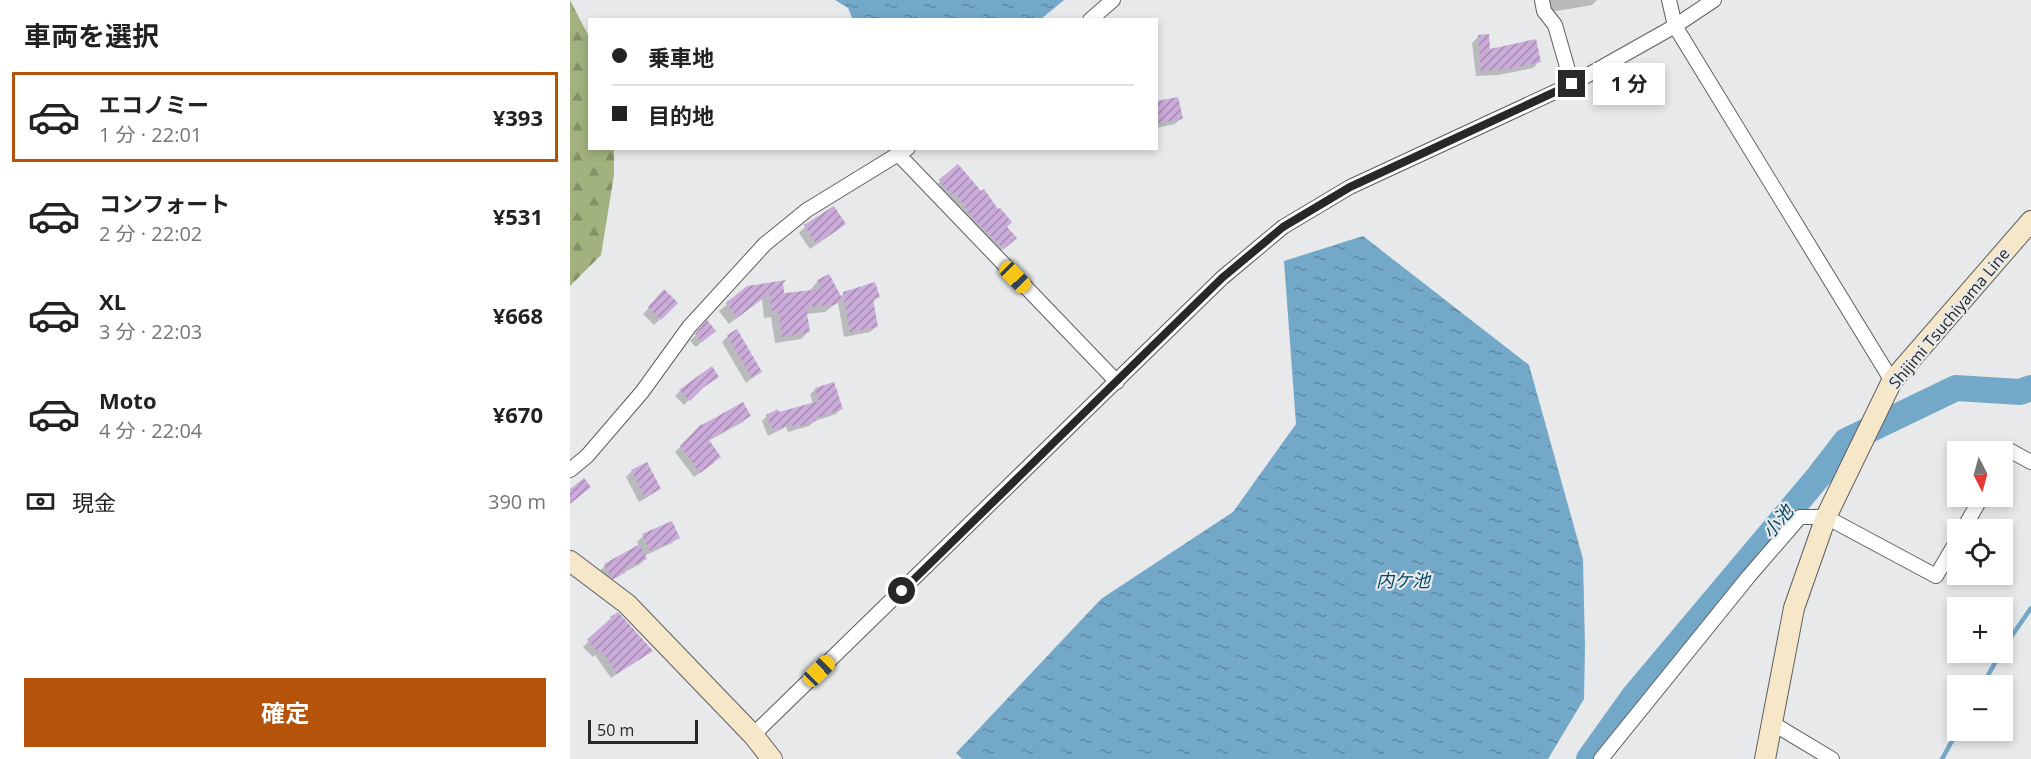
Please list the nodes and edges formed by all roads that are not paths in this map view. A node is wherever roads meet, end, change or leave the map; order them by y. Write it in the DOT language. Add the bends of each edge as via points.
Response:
graph roads {
  1 [pos="1113,0"];
  2 [pos="1542,0"];
  3 [pos="1669,0"];
  4 [pos="1714,0"];
  5 [pos="1092,18"];
  6 [pos="1674,26"];
  7 [pos="1572,84"];
  8 [pos="903,151"];
  9 [pos="2031,221"];
  10 [pos="1892,381"];
  11 [pos="1117,382"];
  12 [pos="2013,452"];
  13 [pos="2031,462"];
  14 [pos="570,470"];
  15 [pos="1826,517"];
  16 [pos="1947,558"];
  17 [pos="570,561"];
  18 [pos="1772,723"];
  19 [pos="753,735"];
  20 [pos="772,759"];
  21 [pos="1601,759"];
  22 [pos="1765,759"];
  23 [pos="1832,759"];
  1 -- 5 [label="street"];
  2 -- 7 [label="street" via="1544,11 1555,25"];
  3 -- 6 [label="street"];
  4 -- 6 [label="street"];
  6 -- 7 [label="street"];
  6 -- 10 [label="street"];
  7 -- 11 [label="street" via="1350,187 1283,227 1222,278"];
  8 -- 11 [label="street"];
  8 -- 14 [label="street" via="807,210 765,244 688,327 642,392"];
  9 -- 10 [label="main road, Shijimi Tsuchiyama Line"];
  10 -- 15 [label="main road, Shijimi Tsuchiyama Line"];
  11 -- 19 [label="street"];
  12 -- 13 [label="street"];
  15 -- 16 [label="street" via="1936,576"];
  15 -- 18 [label="main road, Shijimi Tsuchiyama Line" via="1794,608"];
  15 -- 21 [label="street" via="1800,516"];
  17 -- 19 [label="main road" via="627,604"];
  18 -- 22 [label="main road, Shijimi Tsuchiyama Line"];
  18 -- 23 [label="street"];
  19 -- 20 [label="main road"];
}
